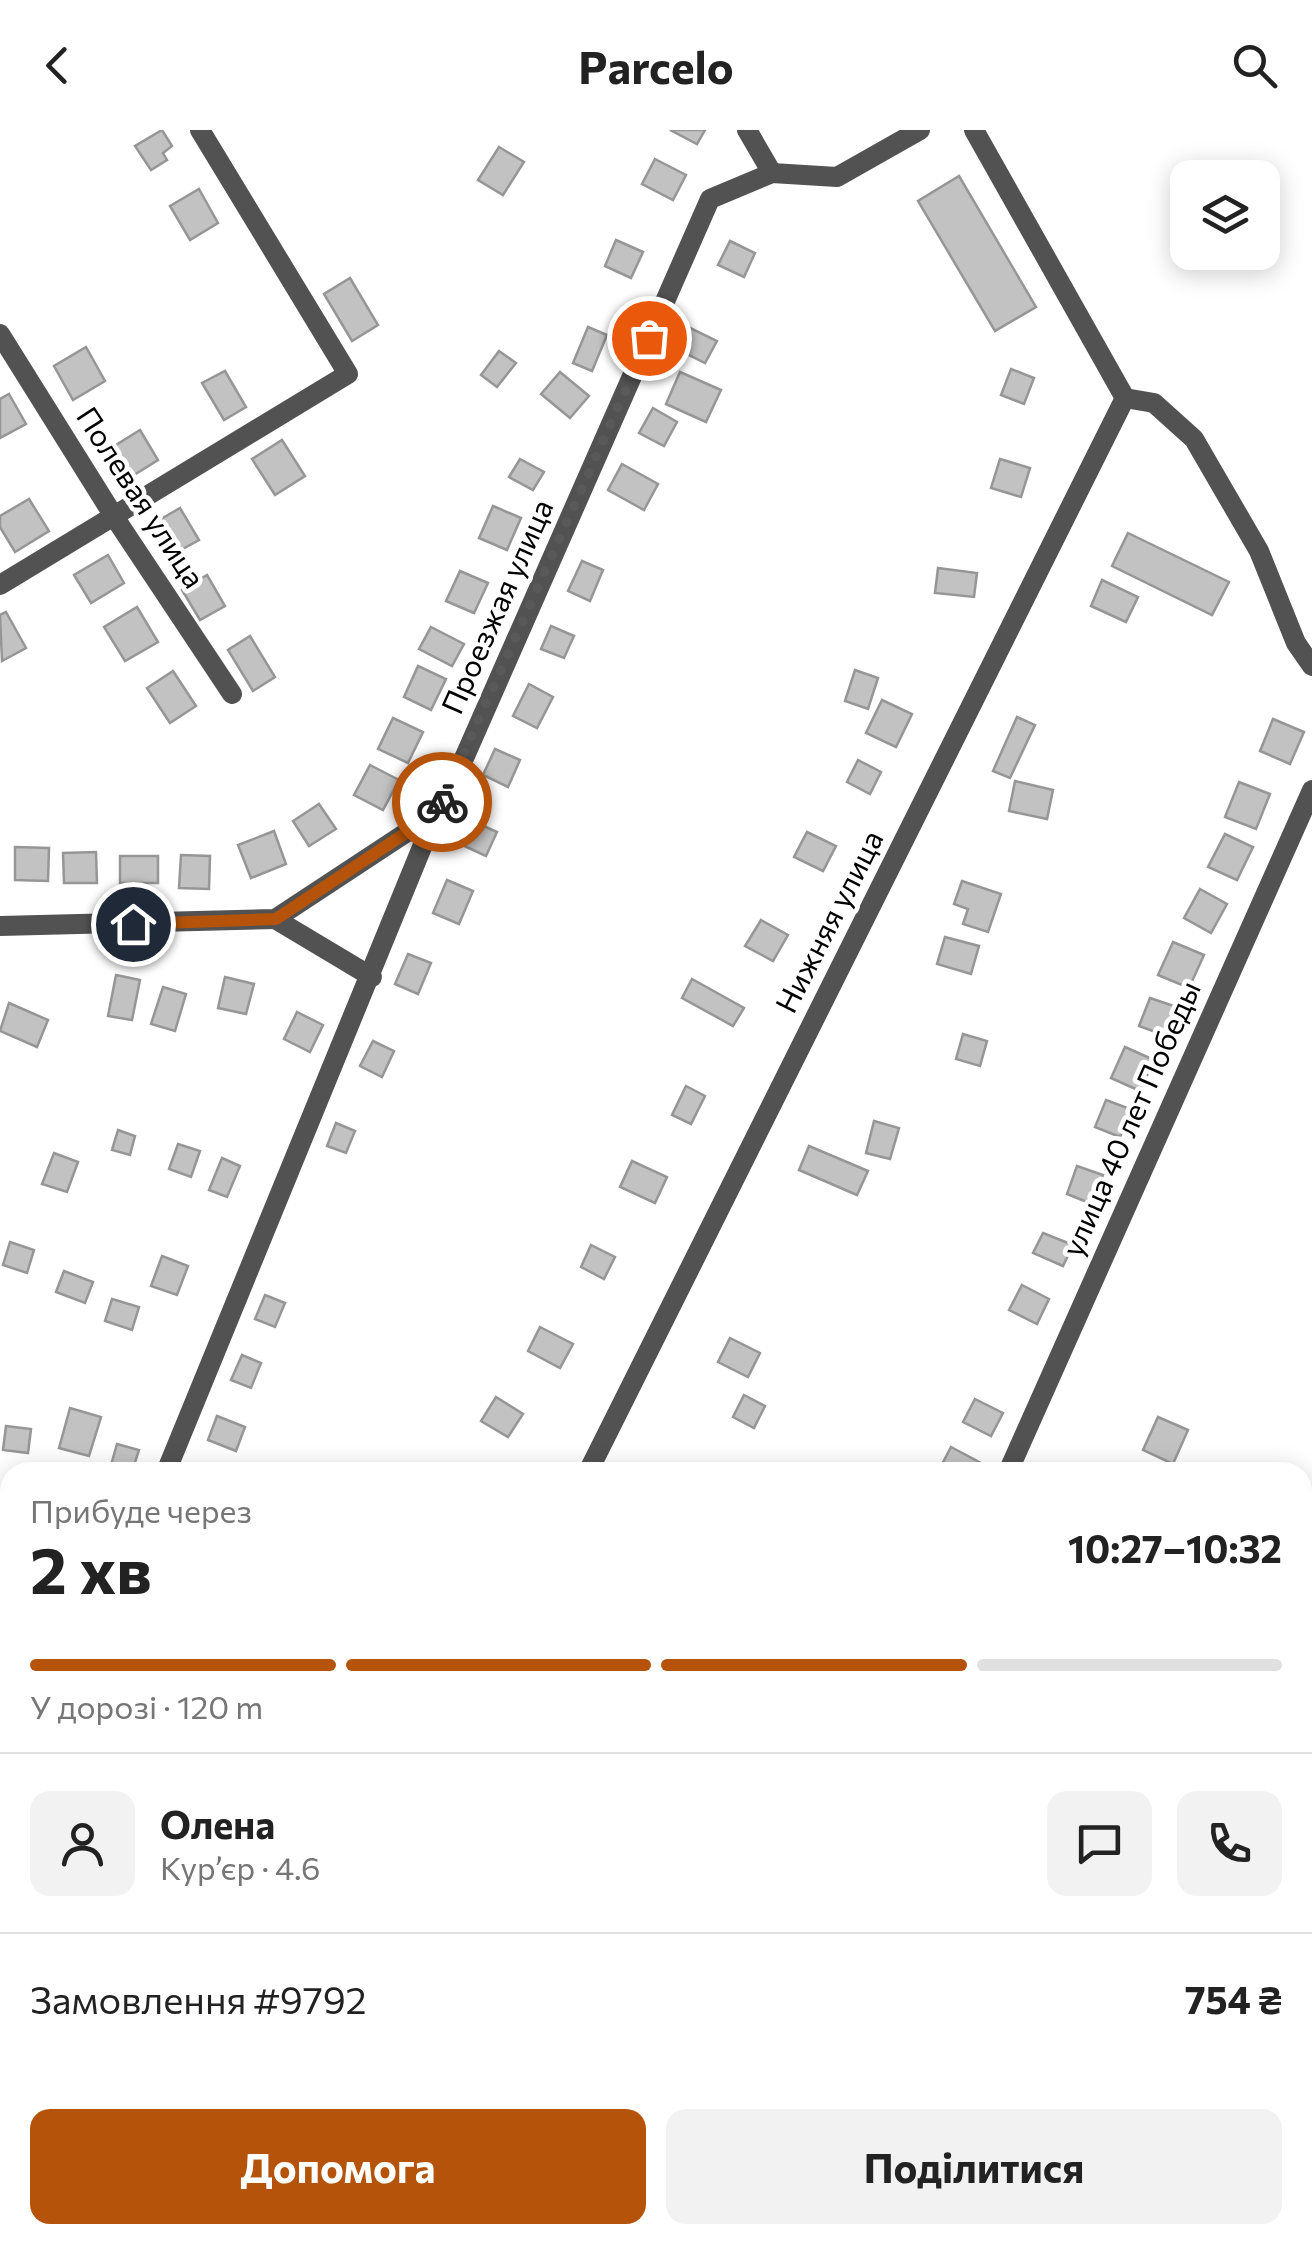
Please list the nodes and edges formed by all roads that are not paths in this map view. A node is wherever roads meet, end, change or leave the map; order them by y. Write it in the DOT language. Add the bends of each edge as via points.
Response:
graph roads {
  1 [pos="200,130"];
  2 [pos="747,130"];
  3 [pos="920,130"];
  4 [pos="974,130"];
  5 [pos="772,173"];
  6 [pos="0,334"];
  7 [pos="1125,398"];
  8 [pos="115,518"];
  9 [pos="0,586"];
  10 [pos="1312,666"];
  11 [pos="232,694"];
  12 [pos="1312,790"];
  13 [pos="436,813"];
  14 [pos="276,919"];
  15 [pos="0,926"];
  16 [pos="372,976"];
  17 [pos="170,1462"];
  18 [pos="593,1462"];
  19 [pos="1012,1462"];
  1 -- 8 [label="street" via="348,374"];
  2 -- 5 [label="street"];
  3 -- 5 [label="street, Проезжая улица" via="837,178"];
  4 -- 7 [label="street"];
  5 -- 13 [label="street, Проезжая улица" via="710,200"];
  6 -- 8 [label="street, Полевая улица"];
  7 -- 10 [label="street" via="1154,403 1194,439"];
  7 -- 18 [label="street, Нижняя улица"];
  8 -- 9 [label="street"];
  8 -- 11 [label="street, Полевая улица"];
  12 -- 19 [label="street, улица 40 лет Победы"];
  13 -- 14 [label="street"];
  13 -- 16 [label="street, Проезжая улица"];
  14 -- 15 [label="street"];
  14 -- 16 [label="street"];
  16 -- 17 [label="street, Проезжая улица"];
}
